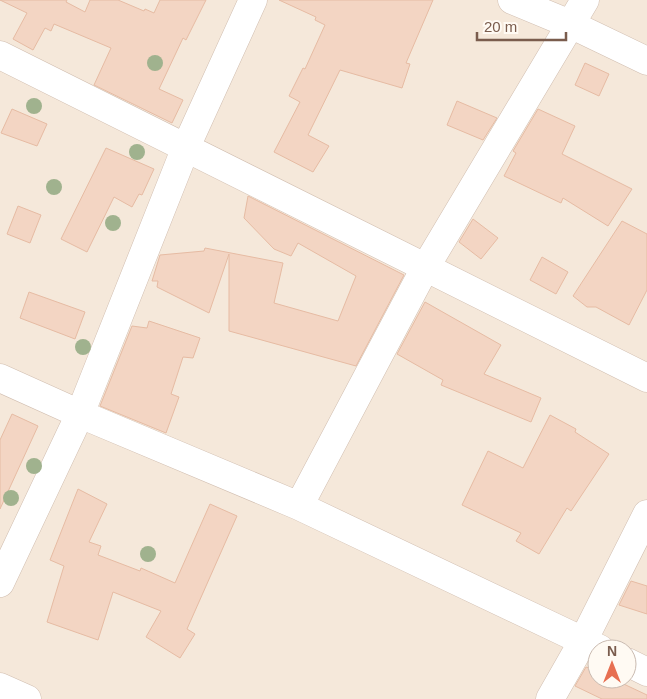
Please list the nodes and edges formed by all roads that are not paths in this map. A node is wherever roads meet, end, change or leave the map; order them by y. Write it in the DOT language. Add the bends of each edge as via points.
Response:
graph roads {
  1 [pos="252,0"];
  2 [pos="512,0"];
  3 [pos="585,0"];
  4 [pos="570,24"];
  5 [pos="0,55"];
  6 [pos="647,61"];
  7 [pos="186,147"];
  8 [pos="425,268"];
  9 [pos="0,378"];
  10 [pos="647,378"];
  11 [pos="80,414"];
  12 [pos="299,506"];
  13 [pos="647,514"];
  14 [pos="0,583"];
  15 [pos="594,639"];
  16 [pos="587,643"];
  17 [pos="587,650"];
  18 [pos="0,687"];
  19 [pos="27,699"];
  20 [pos="550,699"];
  1 -- 7 [label="street"];
  2 -- 4 [label="street"];
  3 -- 4 [label="street"];
  4 -- 6 [label="street"];
  4 -- 8 [label="street"];
  5 -- 7 [label="street"];
  7 -- 8 [label="street"];
  7 -- 11 [label="street"];
  8 -- 10 [label="street"];
  8 -- 12 [label="street"];
  9 -- 11 [label="street"];
  11 -- 12 [label="street"];
  11 -- 14 [label="street"];
  12 -- 16 [label="street"];
  13 -- 15 [label="street"];
  17 -- 20 [label="street"];
  18 -- 19 [label="street"];
}
